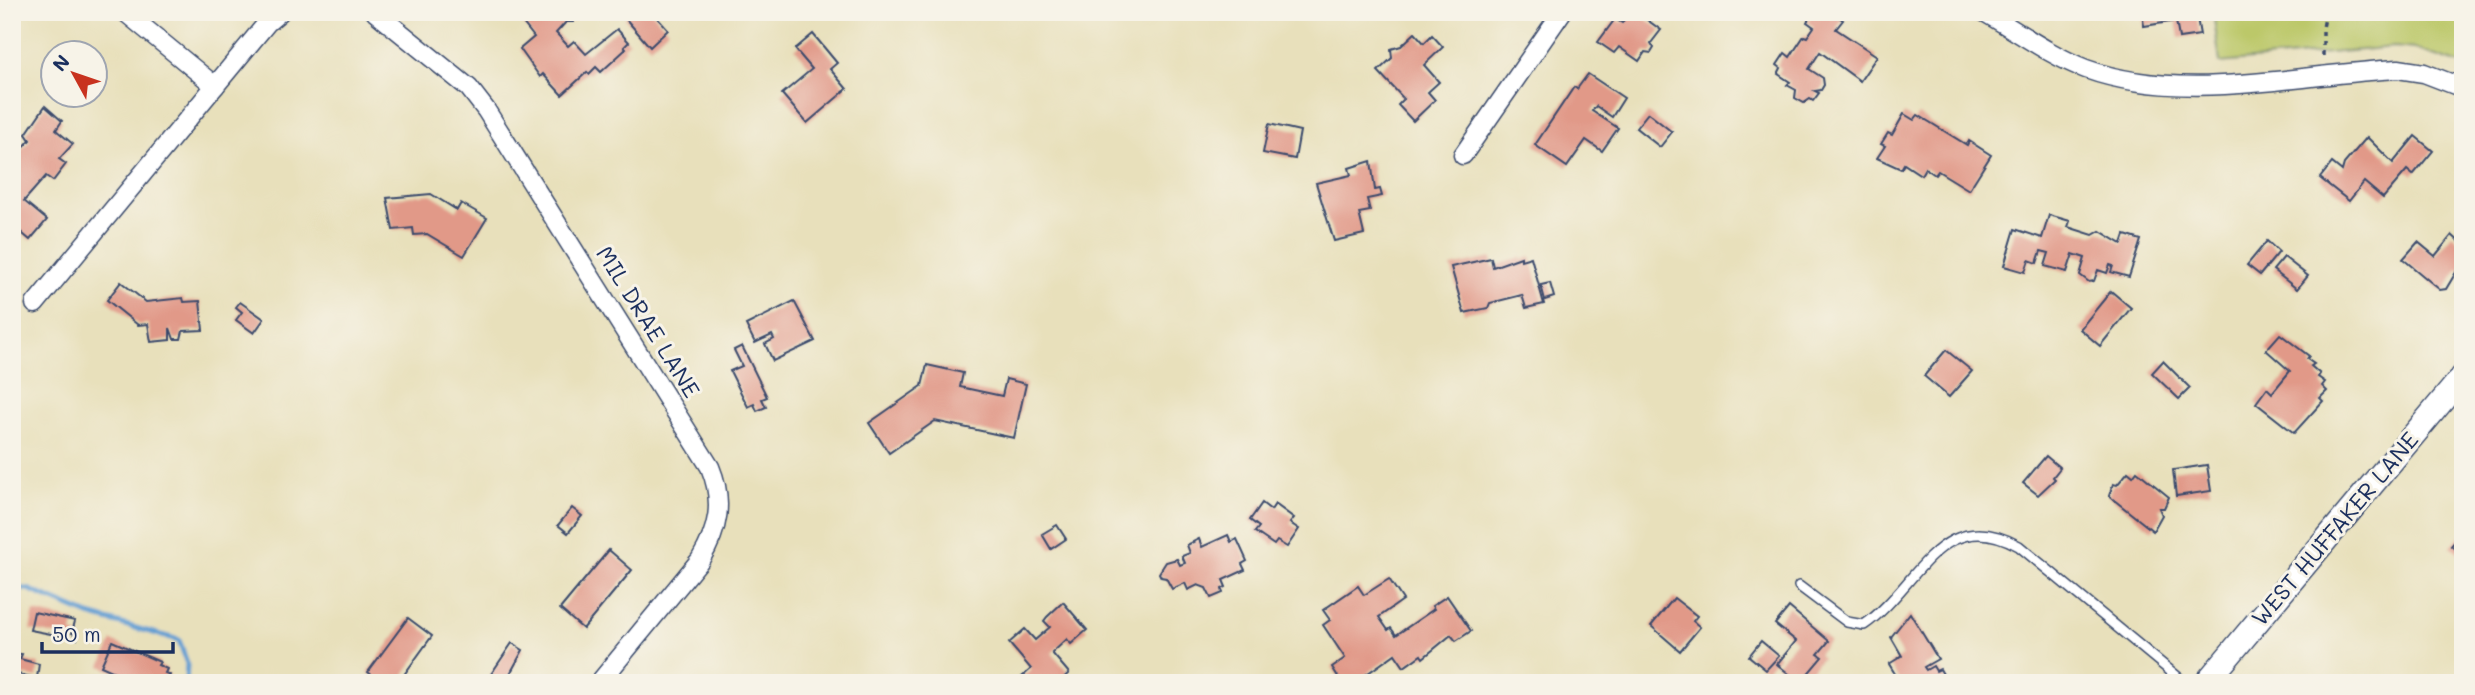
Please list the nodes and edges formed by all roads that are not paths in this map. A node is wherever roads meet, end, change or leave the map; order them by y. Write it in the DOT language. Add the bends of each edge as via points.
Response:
graph roads {
  1 [pos="125,12"];
  2 [pos="280,12"];
  3 [pos="375,12"];
  4 [pos="1562,12"];
  5 [pos="1984,12"];
  6 [pos="215,86"];
  7 [pos="2463,88"];
  8 [pos="1463,155"];
  9 [pos="35,304"];
  10 [pos="2463,376"];
  11 [pos="1799,586"];
  12 [pos="599,683"];
  13 [pos="2185,683"];
  14 [pos="2206,683"];
  1 -- 6 [label="street"];
  2 -- 6 [label="street"];
  3 -- 12 [label="street, MIL DRAE LANE" via="469,88 486,110 718,486 713,539"];
  4 -- 8 [label="street"];
  5 -- 7 [label="street" via="2084,68 2146,84 2210,85 2398,69"];
  6 -- 9 [label="street"];
  10 -- 14 [label="street, WEST HUFFAKER LANE"];
  11 -- 13 [label="lane" via="1846,622 1864,625 1938,549 1970,532 1998,534 2020,546"];
}
